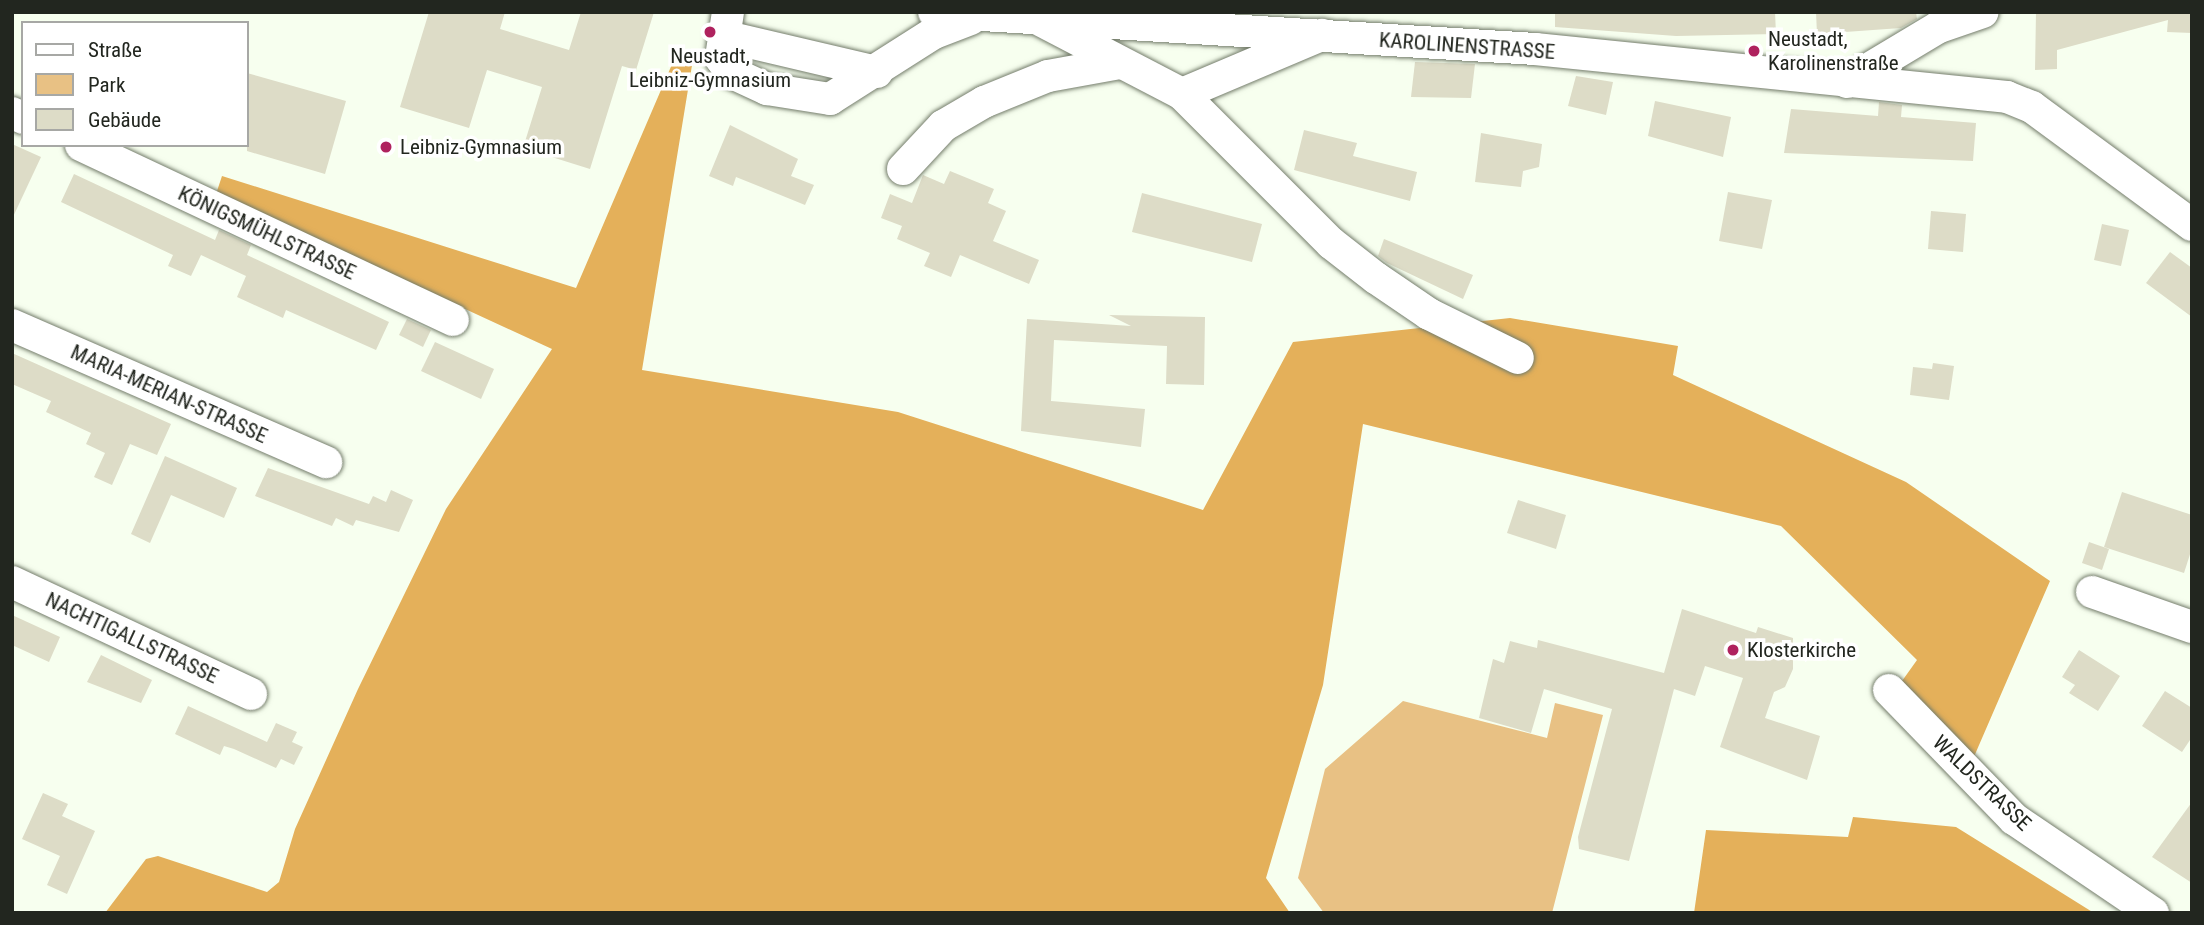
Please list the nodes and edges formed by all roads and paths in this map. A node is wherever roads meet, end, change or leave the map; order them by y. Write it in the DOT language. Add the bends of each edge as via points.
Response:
graph roads {
  1 [pos="934,12"];
  2 [pos="1983,12"];
  3 [pos="982,15"];
  4 [pos="1035,17"];
  5 [pos="725,24"];
  6 [pos="1322,35"];
  7 [pos="1120,63"];
  8 [pos="877,72"];
  9 [pos="1847,82"];
  10 [pos="1182,94"];
  11 [pos="85,147"];
  12 [pos="903,169"];
  13 [pos="2192,225"];
  14 [pos="453,320"];
  15 [pos="12,325"];
  16 [pos="1518,358"];
  17 [pos="326,462"];
  18 [pos="12,582"];
  19 [pos="2092,592"];
  20 [pos="2192,627"];
  21 [pos="1889,690"];
  22 [pos="251,694"];
  23 [pos="2152,913"];
  1 -- 3 [label="street, KAROLINENSTRASSE"];
  2 -- 9 [label="street" via="1939,27"];
  3 -- 4 [label="street, KAROLINENSTRASSE"];
  3 -- 8 [label="street" via="934,33"];
  4 -- 6 [label="street, KAROLINENSTRASSE"];
  4 -- 7 [label="street"];
  5 -- 8 [label="street"];
  5 -- 8 [label="street" via="720,58 730,72 767,89 830,99"];
  6 -- 9 [label="street, KAROLINENSTRASSE" via="1535,50"];
  6 -- 10 [label="street"];
  7 -- 10 [label="street"];
  7 -- 12 [label="street" via="1048,76 984,102 943,125"];
  9 -- 13 [label="street, KAROLINENSTRASSE" via="2017,100"];
  10 -- 16 [label="street" via="1331,243 1429,314"];
  11 -- 14 [label="street, KÖNIGSMÜHLSTRASSE"];
  15 -- 17 [label="street, MARIA-MERIAN-STRASSE"];
  18 -- 22 [label="street, NACHTIGALLSTRASSE"];
  19 -- 20 [label="street"];
  21 -- 23 [label="street, WALDSTRASSE" via="2014,819"];
}
